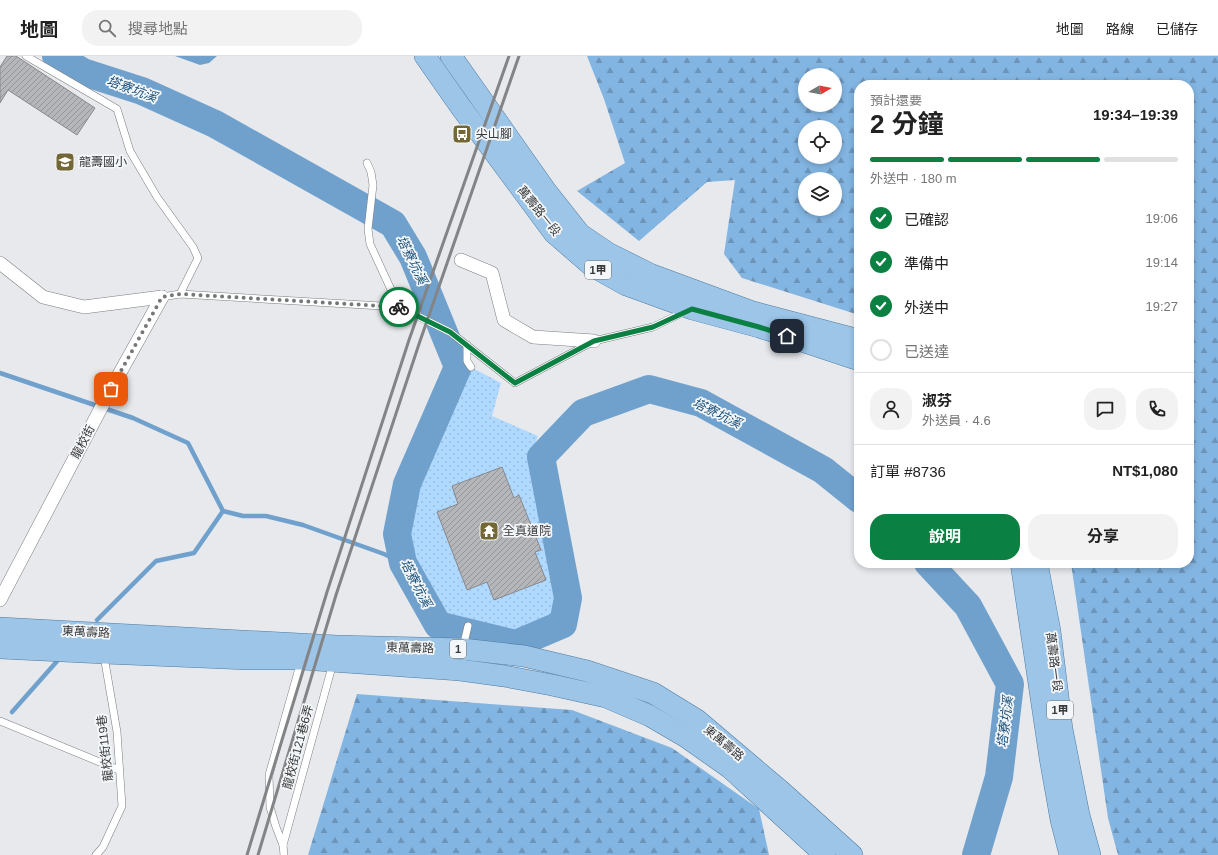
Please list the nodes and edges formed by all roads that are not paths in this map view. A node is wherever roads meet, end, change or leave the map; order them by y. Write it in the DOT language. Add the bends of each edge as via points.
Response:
graph roads {
  1 [pos="26,56"];
  2 [pos="425,56"];
  3 [pos="451,56"];
  4 [pos="367,163"];
  5 [pos="461,260"];
  6 [pos="0,263"];
  7 [pos="180,294"];
  8 [pos="162,297"];
  9 [pos="696,301"];
  10 [pos="399,307"];
  11 [pos="854,339"];
  12 [pos="594,341"];
  13 [pos="467,345"];
  14 [pos="854,358"];
  15 [pos="471,367"];
  16 [pos="1021,568"];
  17 [pos="1038,568"];
  18 [pos="0,600"];
  19 [pos="468,626"];
  20 [pos="0,628"];
  21 [pos="103,643"];
  22 [pos="0,648"];
  23 [pos="462,649"];
  24 [pos="304,651"];
  25 [pos="335,654"];
  26 [pos="460,670"];
  27 [pos="0,721"];
  28 [pos="119,770"];
  29 [pos="283,845"];
  30 [pos="96,855"];
  31 [pos="284,855"];
  32 [pos="825,855"];
  33 [pos="852,855"];
  34 [pos="1070,855"];
  35 [pos="1090,855"];
  1 -- 7 [label="lane" via="117,108 130,151 198,258"];
  2 -- 9 [label="main road, 萬壽路一段 / 1甲" via="554,233 592,266 626,284"];
  3 -- 9 [label="main road, 萬壽路一段 / 1甲" via="546,191 580,234 608,253"];
  4 -- 10 [label="lane" via="373,185 368,229 370,244"];
  5 -- 12 [label="street" via="492,273 504,320 533,337"];
  6 -- 8 [label="street" via="43,297 84,306"];
  7 -- 8 [label="lane"];
  7 -- 10 [label="lane"];
  8 -- 18 [label="street, 龍校街"];
  9 -- 11 [label="main road, 萬壽路一段 / 1甲" via="753,312"];
  9 -- 12 [label="lane" via="653,327"];
  9 -- 14 [label="main road, 萬壽路一段 / 1甲" via="759,327"];
  10 -- 13 [label="lane" via="450,332"];
  12 -- 13 [label="lane" via="515,383"];
  13 -- 15 [label="lane" via="467,361"];
  16 -- 34 [label="main road, 萬壽路一段 / 1甲" via="1050,758"];
  17 -- 35 [label="main road, 萬壽路一段 / 1甲" via="1050,632 1062,729 1079,815"];
  19 -- 23 [label="lane"];
  20 -- 21 [label="main road, 東萬壽路 / 1"];
  21 -- 22 [label="main road, 東萬壽路 / 1"];
  21 -- 24 [label="main road, 東萬壽路 / 1"];
  21 -- 28 [label="lane, 龍校街119巷"];
  23 -- 25 [label="main road, 東萬壽路 / 1"];
  23 -- 26 [label="main road"];
  23 -- 33 [label="main road, 東萬壽路 / 1" via="531,658 587,671 653,693 697,720"];
  24 -- 25 [label="main road, 東萬壽路 / 1"];
  24 -- 29 [label="lane" via="269,775 270,807"];
  25 -- 26 [label="main road, 東萬壽路 / 1"];
  25 -- 29 [label="lane, 龍校街121巷6弄"];
  26 -- 32 [label="main road, 東萬壽路 / 1" via="545,683 606,697 650,716 686,737 730,768"];
  27 -- 28 [label="lane"];
  28 -- 30 [label="lane, 龍校街119巷" via="122,806 103,847"];
  29 -- 31 [label="lane, 龍校街121巷6弄"];
}
